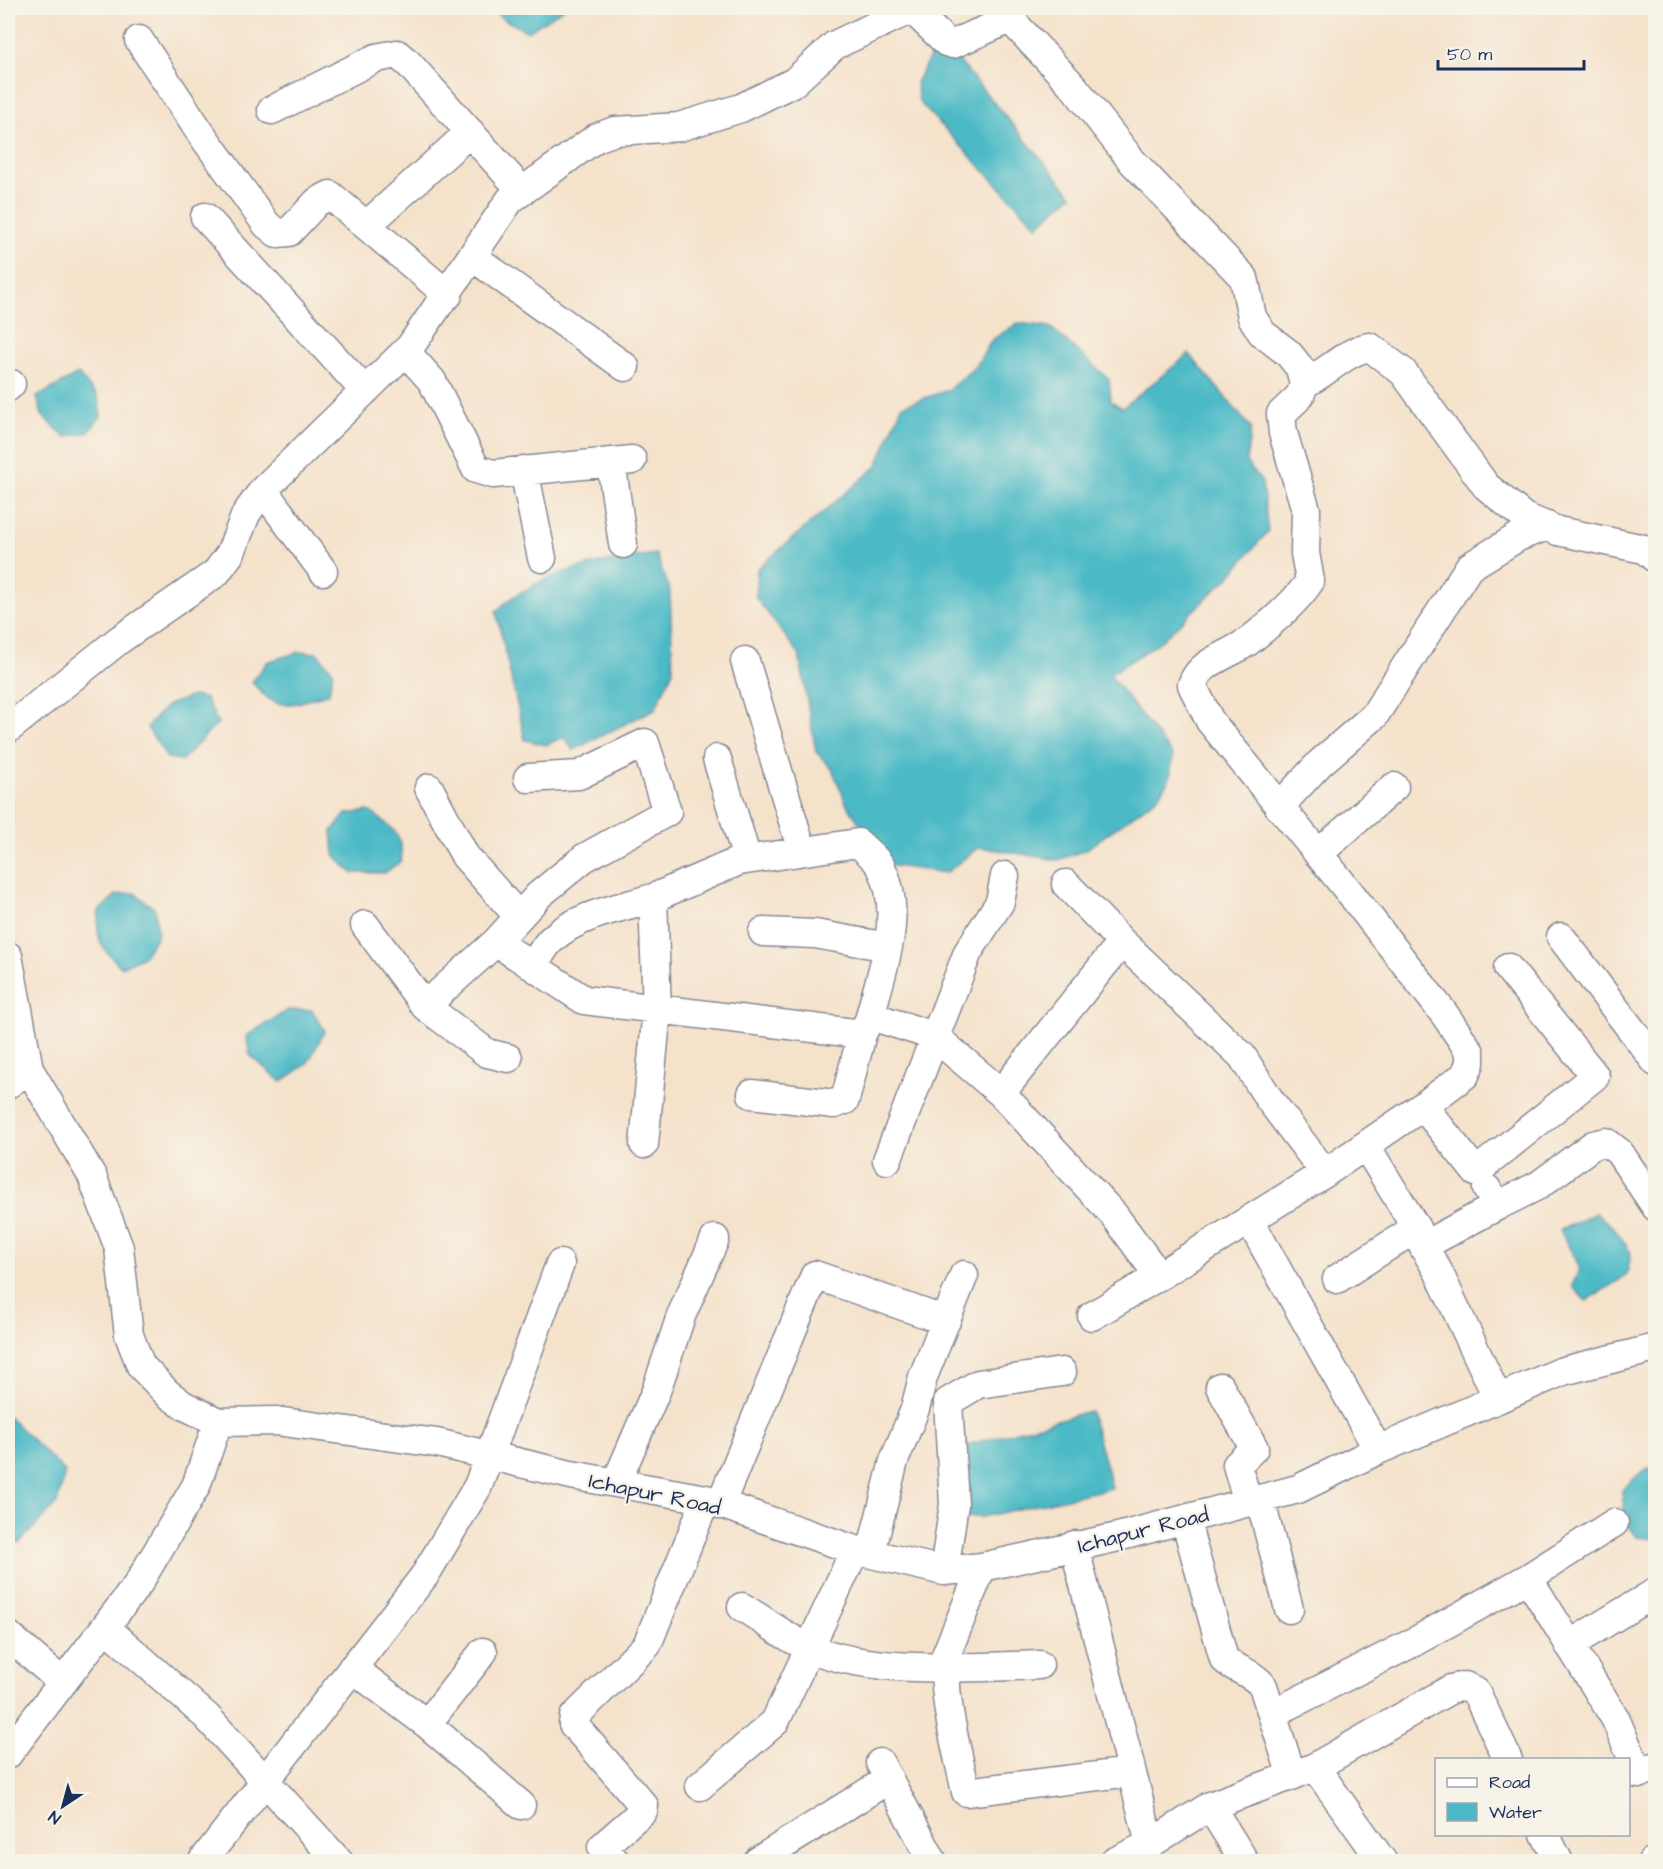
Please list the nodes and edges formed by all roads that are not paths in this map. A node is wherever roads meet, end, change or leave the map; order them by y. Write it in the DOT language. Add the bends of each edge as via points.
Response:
graph roads {
  1 [pos="140,40"];
  2 [pos="272,110"];
  3 [pos="470,132"];
  4 [pos="522,191"];
  5 [pos="204,217"];
  6 [pos="367,225"];
  7 [pos="473,257"];
  8 [pos="448,295"];
  9 [pos="406,352"];
  10 [pos="625,368"];
  11 [pos="1304,384"];
  12 [pos="365,391"];
  13 [pos="524,470"];
  14 [pos="262,490"];
  15 [pos="1548,526"];
  16 [pos="623,544"];
  17 [pos="542,558"];
  18 [pos="1656,559"];
  19 [pos="323,571"];
  20 [pos="745,661"];
  21 [pos="8,729"];
  22 [pos="717,759"];
  23 [pos="528,778"];
  24 [pos="1394,787"];
  25 [pos="429,788"];
  26 [pos="1279,807"];
  27 [pos="802,851"];
  28 [pos="1318,854"];
  29 [pos="747,859"];
  30 [pos="1005,876"];
  31 [pos="1066,884"];
  32 [pos="653,898"];
  33 [pos="519,917"];
  34 [pos="365,925"];
  35 [pos="763,932"];
  36 [pos="1561,937"];
  37 [pos="496,942"];
  38 [pos="1122,942"];
  39 [pos="888,946"];
  40 [pos="8,956"];
  41 [pos="533,966"];
  42 [pos="1508,968"];
  43 [pos="425,1006"];
  44 [pos="657,1010"];
  45 [pos="866,1025"];
  46 [pos="934,1036"];
  47 [pos="508,1058"];
  48 [pos="1656,1062"];
  49 [pos="18,1076"];
  50 [pos="1001,1093"];
  51 [pos="752,1094"];
  52 [pos="1423,1106"];
  53 [pos="644,1144"];
  54 [pos="1366,1146"];
  55 [pos="887,1160"];
  56 [pos="1476,1172"];
  57 [pos="1325,1173"];
  58 [pos="1497,1206"];
  59 [pos="1656,1206"];
  60 [pos="1250,1221"];
  61 [pos="1419,1237"];
  62 [pos="715,1239"];
  63 [pos="560,1264"];
  64 [pos="964,1275"];
  65 [pos="1159,1276"];
  66 [pos="1337,1279"];
  67 [pos="1092,1316"];
  68 [pos="946,1321"];
  69 [pos="1656,1348"];
  70 [pos="1062,1372"];
  71 [pos="1220,1387"];
  72 [pos="1498,1399"];
  73 [pos="218,1422"];
  74 [pos="1378,1450"];
  75 [pos="488,1455"];
  76 [pos="616,1484"];
  77 [pos="1254,1501"];
  78 [pos="713,1502"];
  79 [pos="1185,1519"];
  80 [pos="1614,1523"];
  81 [pos="1074,1545"];
  82 [pos="863,1551"];
  83 [pos="982,1567"];
  84 [pos="944,1571"];
  85 [pos="1528,1578"];
  86 [pos="1656,1592"];
  87 [pos="742,1607"];
  88 [pos="1289,1609"];
  89 [pos="105,1627"];
  90 [pos="8,1635"];
  91 [pos="1569,1645"];
  92 [pos="810,1648"];
  93 [pos="483,1652"];
  94 [pos="1039,1665"];
  95 [pos="945,1667"];
  96 [pos="352,1668"];
  97 [pos="62,1682"];
  98 [pos="1272,1714"];
  99 [pos="428,1724"];
  100 [pos="8,1754"];
  101 [pos="1507,1758"];
  102 [pos="1131,1772"];
  103 [pos="1304,1772"];
  104 [pos="1641,1774"];
  105 [pos="265,1780"];
  106 [pos="700,1786"];
  107 [pos="521,1804"];
  108 [pos="1210,1806"];
  109 [pos="1546,1836"];
  110 [pos="1131,1855"];
  111 [pos="758,1861"];
  112 [pos="202,1862"];
  113 [pos="339,1862"];
  114 [pos="616,1862"];
  115 [pos="933,1862"];
  116 [pos="1245,1862"];
  117 [pos="1383,1862"];
  118 [pos="1559,1862"];
  1 -- 6 [label="street" via="207,141 277,234 289,232 317,202 330,195"];
  2 -- 3 [label="street" via="376,58 397,54"];
  3 -- 4 [label="street"];
  3 -- 6 [label="street"];
  4 -- 7 [label="street" via="510,200"];
  4 -- 11 [label="street" via="596,138 615,131 679,127 741,108 794,82 835,45 895,14 917,14 953,44 1010,19 1074,87 1132,161 1244,278 1252,317 1262,333 1300,368"];
  5 -- 12 [label="street"];
  6 -- 8 [label="street"];
  7 -- 8 [label="street"];
  7 -- 10 [label="street"];
  8 -- 9 [label="street"];
  9 -- 12 [label="street"];
  9 -- 13 [label="street" via="432,381 476,469 492,474"];
  11 -- 15 [label="street" via="1359,348 1370,347 1403,372 1486,486 1524,517"];
  11 -- 26 [label="street" via="1300,396 1281,414 1306,510 1305,553 1310,581 1249,641 1199,670 1192,685 1210,721"];
  12 -- 14 [label="street"];
  13 -- 16 [label="street" via="622,461"];
  13 -- 17 [label="street"];
  14 -- 19 [label="street"];
  14 -- 21 [label="street" via="246,514 230,554 216,573 119,640"];
  15 -- 18 [label="street" via="1644,549"];
  15 -- 26 [label="street" via="1518,537 1469,567 1374,716 1320,763"];
  20 -- 27 [label="street"];
  22 -- 29 [label="street"];
  23 -- 33 [label="street" via="579,775 645,743 667,812 584,858"];
  24 -- 28 [label="street"];
  25 -- 33 [label="street" via="465,855"];
  26 -- 28 [label="street"];
  27 -- 29 [label="street"];
  27 -- 39 [label="street" via="858,843 880,866 892,910"];
  28 -- 52 [label="street" via="1470,1052 1465,1075"];
  29 -- 32 [label="street" via="712,870"];
  30 -- 46 [label="street" via="1000,902 968,952"];
  31 -- 38 [label="street"];
  32 -- 41 [label="street" via="563,930 550,940"];
  32 -- 44 [label="street"];
  33 -- 37 [label="street"];
  34 -- 43 [label="street"];
  35 -- 39 [label="street" via="814,934"];
  36 -- 48 [label="street"];
  37 -- 41 [label="street"];
  37 -- 43 [label="street"];
  38 -- 50 [label="street"];
  38 -- 57 [label="street" via="1242,1056"];
  39 -- 45 [label="street"];
  40 -- 49 [label="street, Ichapur Road"];
  41 -- 44 [label="street" via="584,1000"];
  42 -- 56 [label="street" via="1595,1076"];
  43 -- 47 [label="street" via="487,1053"];
  44 -- 45 [label="street"];
  44 -- 53 [label="street"];
  45 -- 46 [label="street"];
  45 -- 51 [label="street" via="845,1100 834,1104"];
  46 -- 50 [label="street"];
  46 -- 55 [label="street"];
  49 -- 73 [label="street, Ichapur Road" via="92,1176 119,1248 129,1335 141,1366 166,1393"];
  50 -- 65 [label="street" via="1114,1215"];
  52 -- 54 [label="street"];
  52 -- 56 [label="street"];
  54 -- 57 [label="street"];
  54 -- 61 [label="street"];
  56 -- 58 [label="street"];
  57 -- 60 [label="street"];
  58 -- 59 [label="street" via="1539,1185 1593,1145 1606,1142 1619,1152"];
  58 -- 61 [label="street"];
  60 -- 65 [label="street"];
  60 -- 74 [label="street"];
  61 -- 66 [label="street"];
  61 -- 72 [label="street"];
  62 -- 76 [label="street"];
  63 -- 75 [label="street"];
  64 -- 68 [label="street"];
  65 -- 67 [label="street"];
  68 -- 78 [label="street" via="814,1275"];
  68 -- 82 [label="street"];
  69 -- 72 [label="street, Ichapur Road" via="1563,1371"];
  70 -- 84 [label="street" via="978,1384 948,1402 954,1504"];
  71 -- 77 [label="street" via="1254,1448 1237,1465"];
  72 -- 74 [label="street, Ichapur Road"];
  73 -- 75 [label="street, Ichapur Road" via="276,1421 437,1443"];
  73 -- 89 [label="street" via="196,1486 138,1584"];
  74 -- 77 [label="street, Ichapur Road" via="1298,1489"];
  75 -- 76 [label="street, Ichapur Road"];
  75 -- 96 [label="street" via="478,1486 425,1575"];
  76 -- 78 [label="street, Ichapur Road"];
  77 -- 79 [label="street, Ichapur Road"];
  77 -- 88 [label="street"];
  78 -- 82 [label="street, Ichapur Road"];
  78 -- 114 [label="street" via="647,1645 574,1718 573,1724 644,1806 602,1847"];
  79 -- 81 [label="street, Ichapur Road"];
  79 -- 98 [label="street" via="1224,1659 1236,1670 1255,1676 1263,1686"];
  80 -- 85 [label="street"];
  81 -- 83 [label="street, Ichapur Road"];
  81 -- 102 [label="street"];
  82 -- 84 [label="street, Ichapur Road"];
  82 -- 92 [label="street"];
  83 -- 84 [label="street, Ichapur Road"];
  83 -- 95 [label="street" via="946,1655"];
  85 -- 91 [label="street"];
  85 -- 98 [label="street" via="1414,1642"];
  86 -- 91 [label="street"];
  87 -- 92 [label="street"];
  89 -- 97 [label="street"];
  89 -- 105 [label="street" via="207,1717"];
  90 -- 97 [label="street"];
  91 -- 104 [label="street" via="1615,1718"];
  92 -- 95 [label="street" via="860,1662"];
  92 -- 106 [label="street" via="775,1722"];
  93 -- 99 [label="street"];
  94 -- 95 [label="street"];
  95 -- 102 [label="street" via="966,1792"];
  96 -- 99 [label="street"];
  96 -- 105 [label="street"];
  97 -- 100 [label="street"];
  98 -- 103 [label="street"];
  99 -- 107 [label="street"];
  101 -- 103 [label="street" via="1485,1705 1476,1692 1465,1686 1451,1689"];
  102 -- 110 [label="street"];
  103 -- 108 [label="street"];
  103 -- 117 [label="street"];
  105 -- 112 [label="street"];
  105 -- 113 [label="street"];
  108 -- 110 [label="street"];
  108 -- 116 [label="street"];
  109 -- 118 [label="street"];
  111 -- 115 [label="street" via="885,1771"];
}
